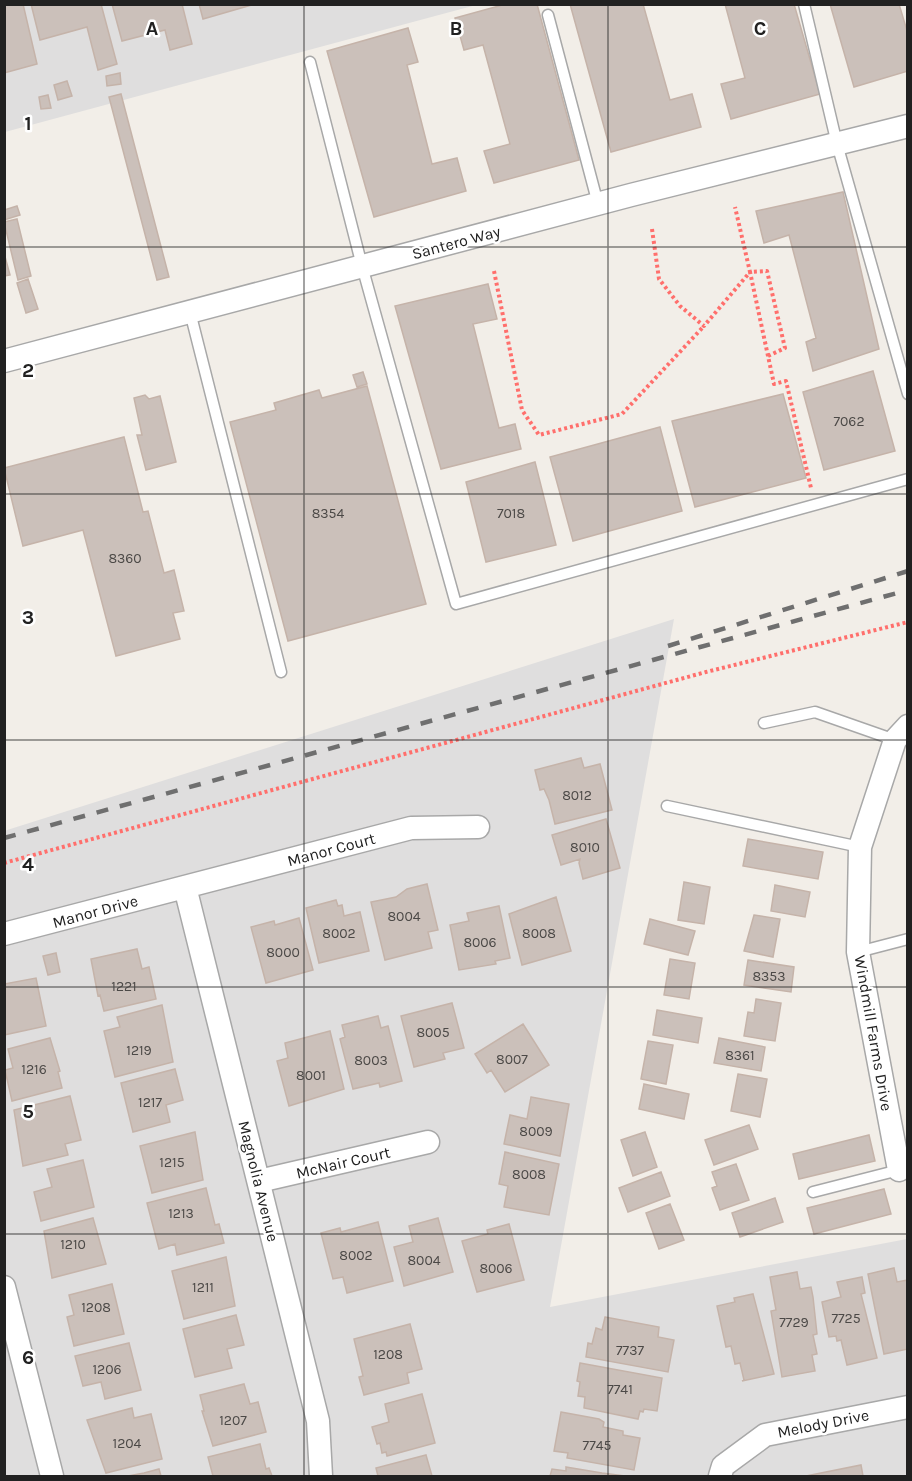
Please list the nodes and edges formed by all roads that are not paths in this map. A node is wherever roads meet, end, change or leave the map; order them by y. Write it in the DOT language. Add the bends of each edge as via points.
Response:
graph roads {
  1 [pos="804,4"];
  2 [pos="548,15"];
  3 [pos="310,62"];
  4 [pos="908,126"];
  5 [pos="837,144"];
  6 [pos="598,204"];
  7 [pos="362,266"];
  8 [pos="190,312"];
  9 [pos="4,361"];
  10 [pos="908,394"];
  11 [pos="908,479"];
  12 [pos="281,672"];
  13 [pos="764,723"];
  14 [pos="901,733"];
  15 [pos="667,806"];
  16 [pos="478,826"];
  17 [pos="860,847"];
  18 [pos="185,887"];
  19 [pos="4,934"];
  20 [pos="908,939"];
  21 [pos="858,952"];
  22 [pos="428,1142"];
  23 [pos="899,1170"];
  24 [pos="259,1181"];
  25 [pos="813,1192"];
  26 [pos="4,1287"];
  27 [pos="908,1407"];
  28 [pos="52,1476"];
  29 [pos="321,1476"];
  30 [pos="720,1476"];
  1 -- 5 [label="lane"];
  2 -- 6 [label="lane"];
  3 -- 7 [label="lane"];
  4 -- 5 [label="street, Santero Way"];
  5 -- 6 [label="street, Santero Way"];
  5 -- 10 [label="lane"];
  6 -- 7 [label="street, Santero Way"];
  7 -- 8 [label="street, Santero Way"];
  7 -- 11 [label="lane" via="456,604"];
  8 -- 9 [label="street, Santero Way"];
  8 -- 12 [label="lane"];
  13 -- 14 [label="lane" via="815,712"];
  14 -- 17 [label="street, Windmill Farms Drive"];
  15 -- 17 [label="lane"];
  16 -- 18 [label="street, Manor Court" via="411,828"];
  17 -- 21 [label="street, Windmill Farms Drive"];
  18 -- 19 [label="street, Manor Drive"];
  18 -- 24 [label="street, Magnolia Avenue"];
  20 -- 21 [label="lane"];
  21 -- 23 [label="street, Windmill Farms Drive"];
  22 -- 24 [label="street, McNair Court"];
  23 -- 25 [label="lane"];
  24 -- 29 [label="street, Magnolia Avenue" via="318,1421"];
  26 -- 28 [label="street"];
  27 -- 30 [label="street, Melody Drive" via="765,1435 723,1466"];
}
